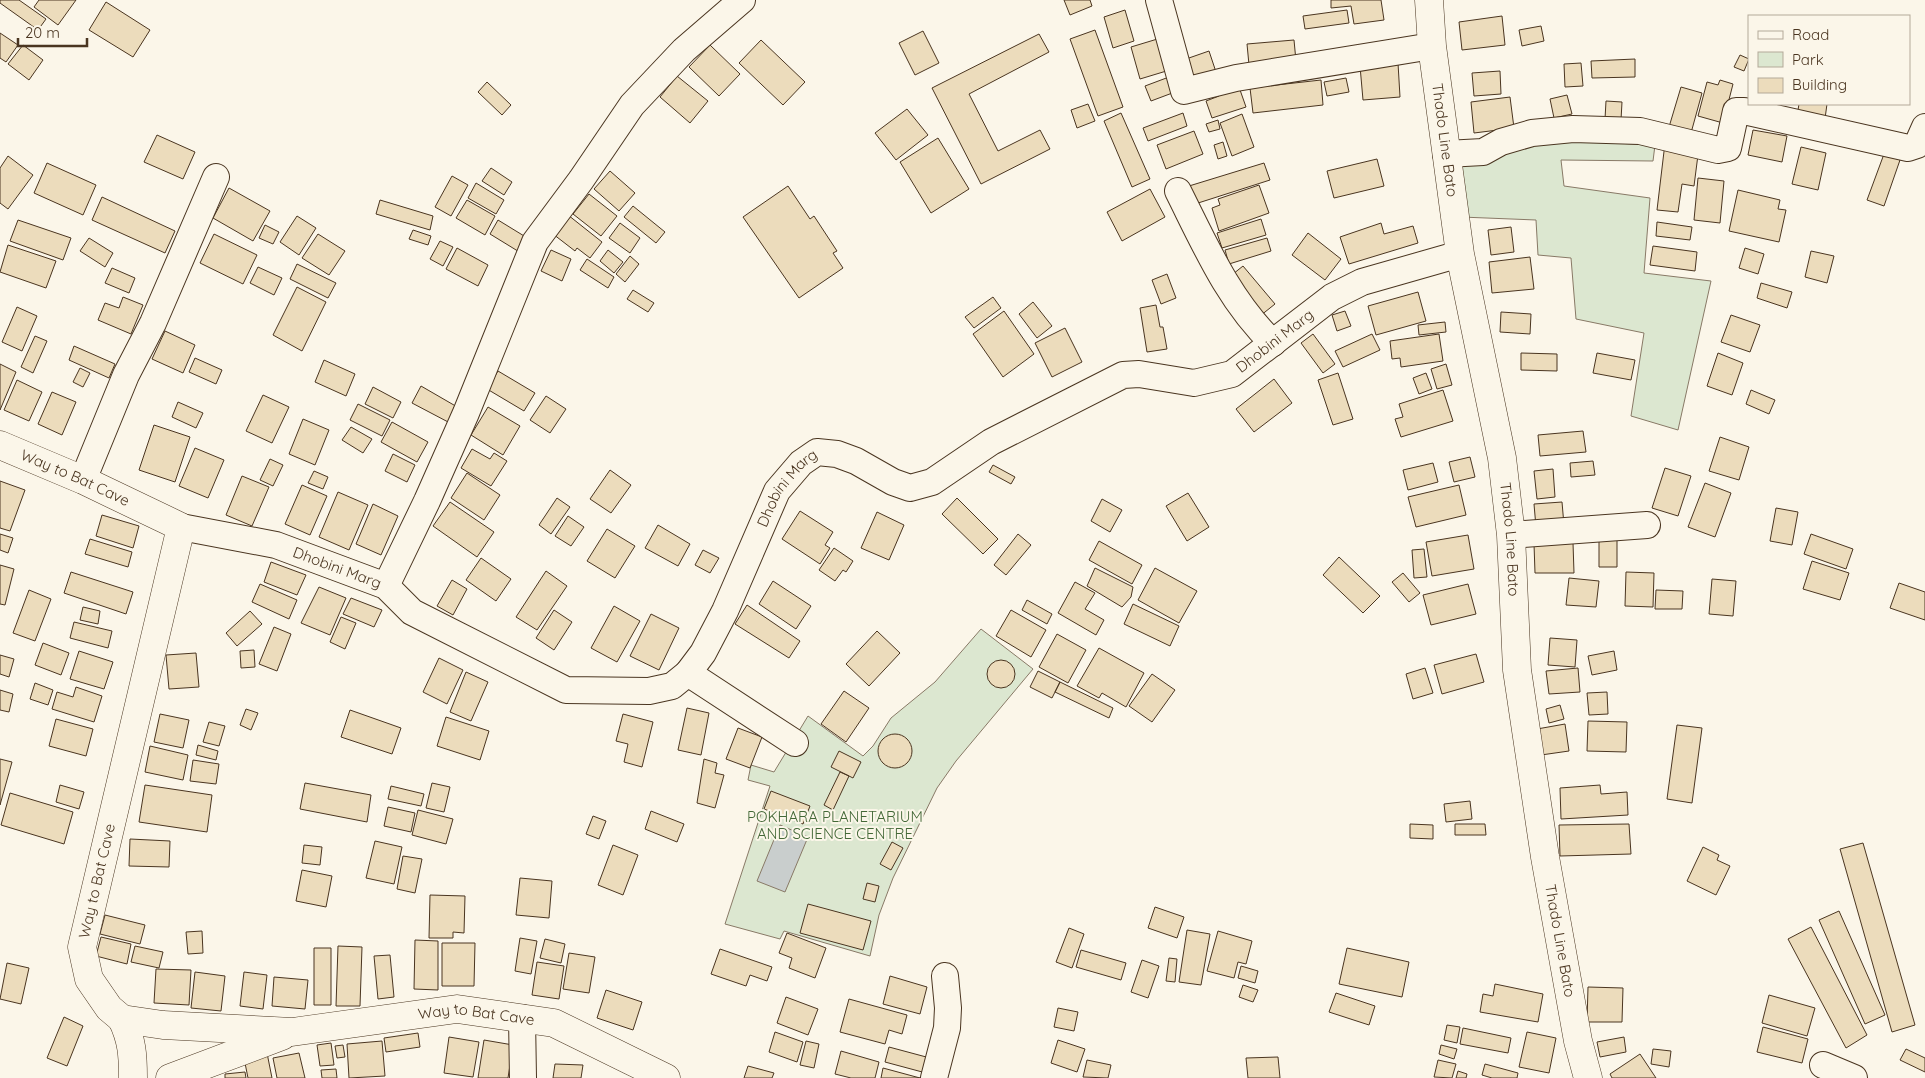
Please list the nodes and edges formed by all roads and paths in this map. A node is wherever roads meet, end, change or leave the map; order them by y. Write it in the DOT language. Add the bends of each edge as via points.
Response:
graph roads {
  1 [pos="742,0"];
  2 [pos="1159,0"];
  3 [pos="1429,0"];
  4 [pos="1432,46"];
  5 [pos="1925,127"];
  6 [pos="1446,154"];
  7 [pos="216,177"];
  8 [pos="1178,191"];
  9 [pos="1460,254"];
  10 [pos="1273,343"];
  11 [pos="0,445"];
  12 [pos="83,480"];
  13 [pos="1646,525"];
  14 [pos="181,526"];
  15 [pos="1511,535"];
  16 [pos="386,586"];
  17 [pos="688,673"];
  18 [pos="795,743"];
  19 [pos="945,976"];
  20 [pos="522,1018"];
  21 [pos="122,1019"];
  22 [pos="292,1032"];
  23 [pos="1578,1041"];
  24 [pos="1823,1065"];
  25 [pos="133,1078"];
  26 [pos="170,1078"];
  27 [pos="523,1078"];
  28 [pos="666,1078"];
  29 [pos="934,1078"];
  30 [pos="1574,1078"];
  31 [pos="1588,1078"];
  32 [pos="1854,1078"];
  1 -- 16 [label="street" via="684,50 632,104 535,242 466,413"];
  2 -- 4 [label="street" via="1184,91 1236,78"];
  3 -- 4 [label="main road, Thado Line Bato"];
  4 -- 6 [label="main road, Thado Line Bato"];
  5 -- 6 [label="street" via="1917,146 1908,148 1736,111 1728,148 1718,150 1640,131 1573,129 1532,133 1501,142 1483,152"];
  6 -- 9 [label="main road, Thado Line Bato"];
  7 -- 12 [label="street" via="153,323 126,375"];
  8 -- 10 [label="street" via="1225,283 1254,325"];
  9 -- 10 [label="street, Dhobini Marg" via="1362,282 1332,297"];
  9 -- 15 [label="main road, Thado Line Bato" via="1502,458"];
  10 -- 17 [label="street, Dhobini Marg" via="1232,374 1214,379 1194,383 1138,374 1123,375 991,442 932,482 910,488 856,461 837,454 817,452 801,463 777,491 725,611 703,653"];
  11 -- 12 [label="main road, Way to Bat Cave"];
  12 -- 14 [label="main road, Way to Bat Cave"];
  13 -- 15 [label="street"];
  14 -- 16 [label="street, Dhobini Marg" via="276,545"];
  14 -- 21 [label="main road, Way to Bat Cave" via="82,947 89,979 109,1008"];
  15 -- 23 [label="main road, Thado Line Bato" via="1516,670"];
  16 -- 17 [label="street, Dhobini Marg" via="412,612 566,690 650,691 672,686"];
  17 -- 18 [label="street"];
  19 -- 29 [label="street" via="948,1028"];
  20 -- 22 [label="main road, Way to Bat Cave" via="457,1009"];
  20 -- 27 [label="street"];
  20 -- 28 [label="main road, Way to Bat Cave" via="554,1022"];
  21 -- 22 [label="main road, Way to Bat Cave" via="163,1025"];
  21 -- 25 [label="main road" via="130,1036"];
  22 -- 26 [label="main road"];
  23 -- 30 [label="main road"];
  23 -- 31 [label="main road, Thado Line Bato"];
  24 -- 32 [label="street"];
}
